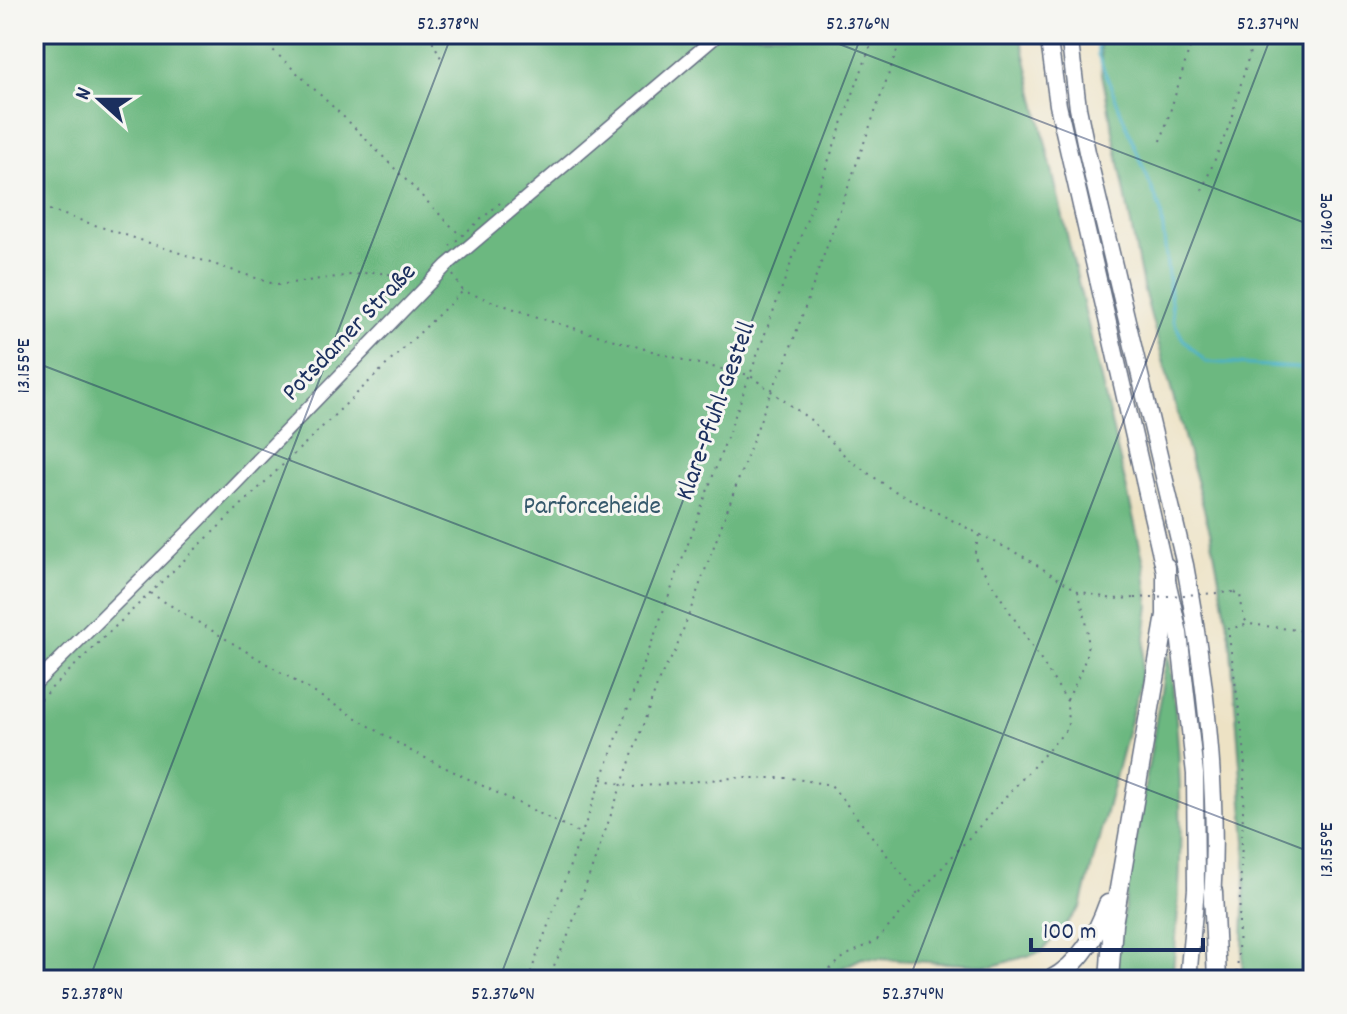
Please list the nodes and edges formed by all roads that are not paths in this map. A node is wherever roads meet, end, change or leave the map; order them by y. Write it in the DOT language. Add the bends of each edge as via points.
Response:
graph roads {
  1 [pos="719,34"];
  2 [pos="1048,34"];
  3 [pos="1069,34"];
  4 [pos="1166,567"];
  5 [pos="34,685"];
  6 [pos="1125,856"];
  7 [pos="1213,892"];
  8 [pos="1050,980"];
  9 [pos="1109,980"];
  10 [pos="1188,980"];
  11 [pos="1207,980"];
  12 [pos="1217,980"];
  1 -- 5 [label="street, Potsdamer Straße" via="447,265"];
  2 -- 4 [label="highway" via="1061,120"];
  3 -- 7 [label="highway" via="1087,152 1196,627 1212,767"];
  4 -- 6 [label="highway" via="1166,615"];
  4 -- 10 [label="highway" via="1195,774 1196,889"];
  6 -- 8 [label="highway" via="1102,924 1083,953"];
  6 -- 9 [label="highway"];
  7 -- 11 [label="highway"];
  7 -- 12 [label="highway"];
}
